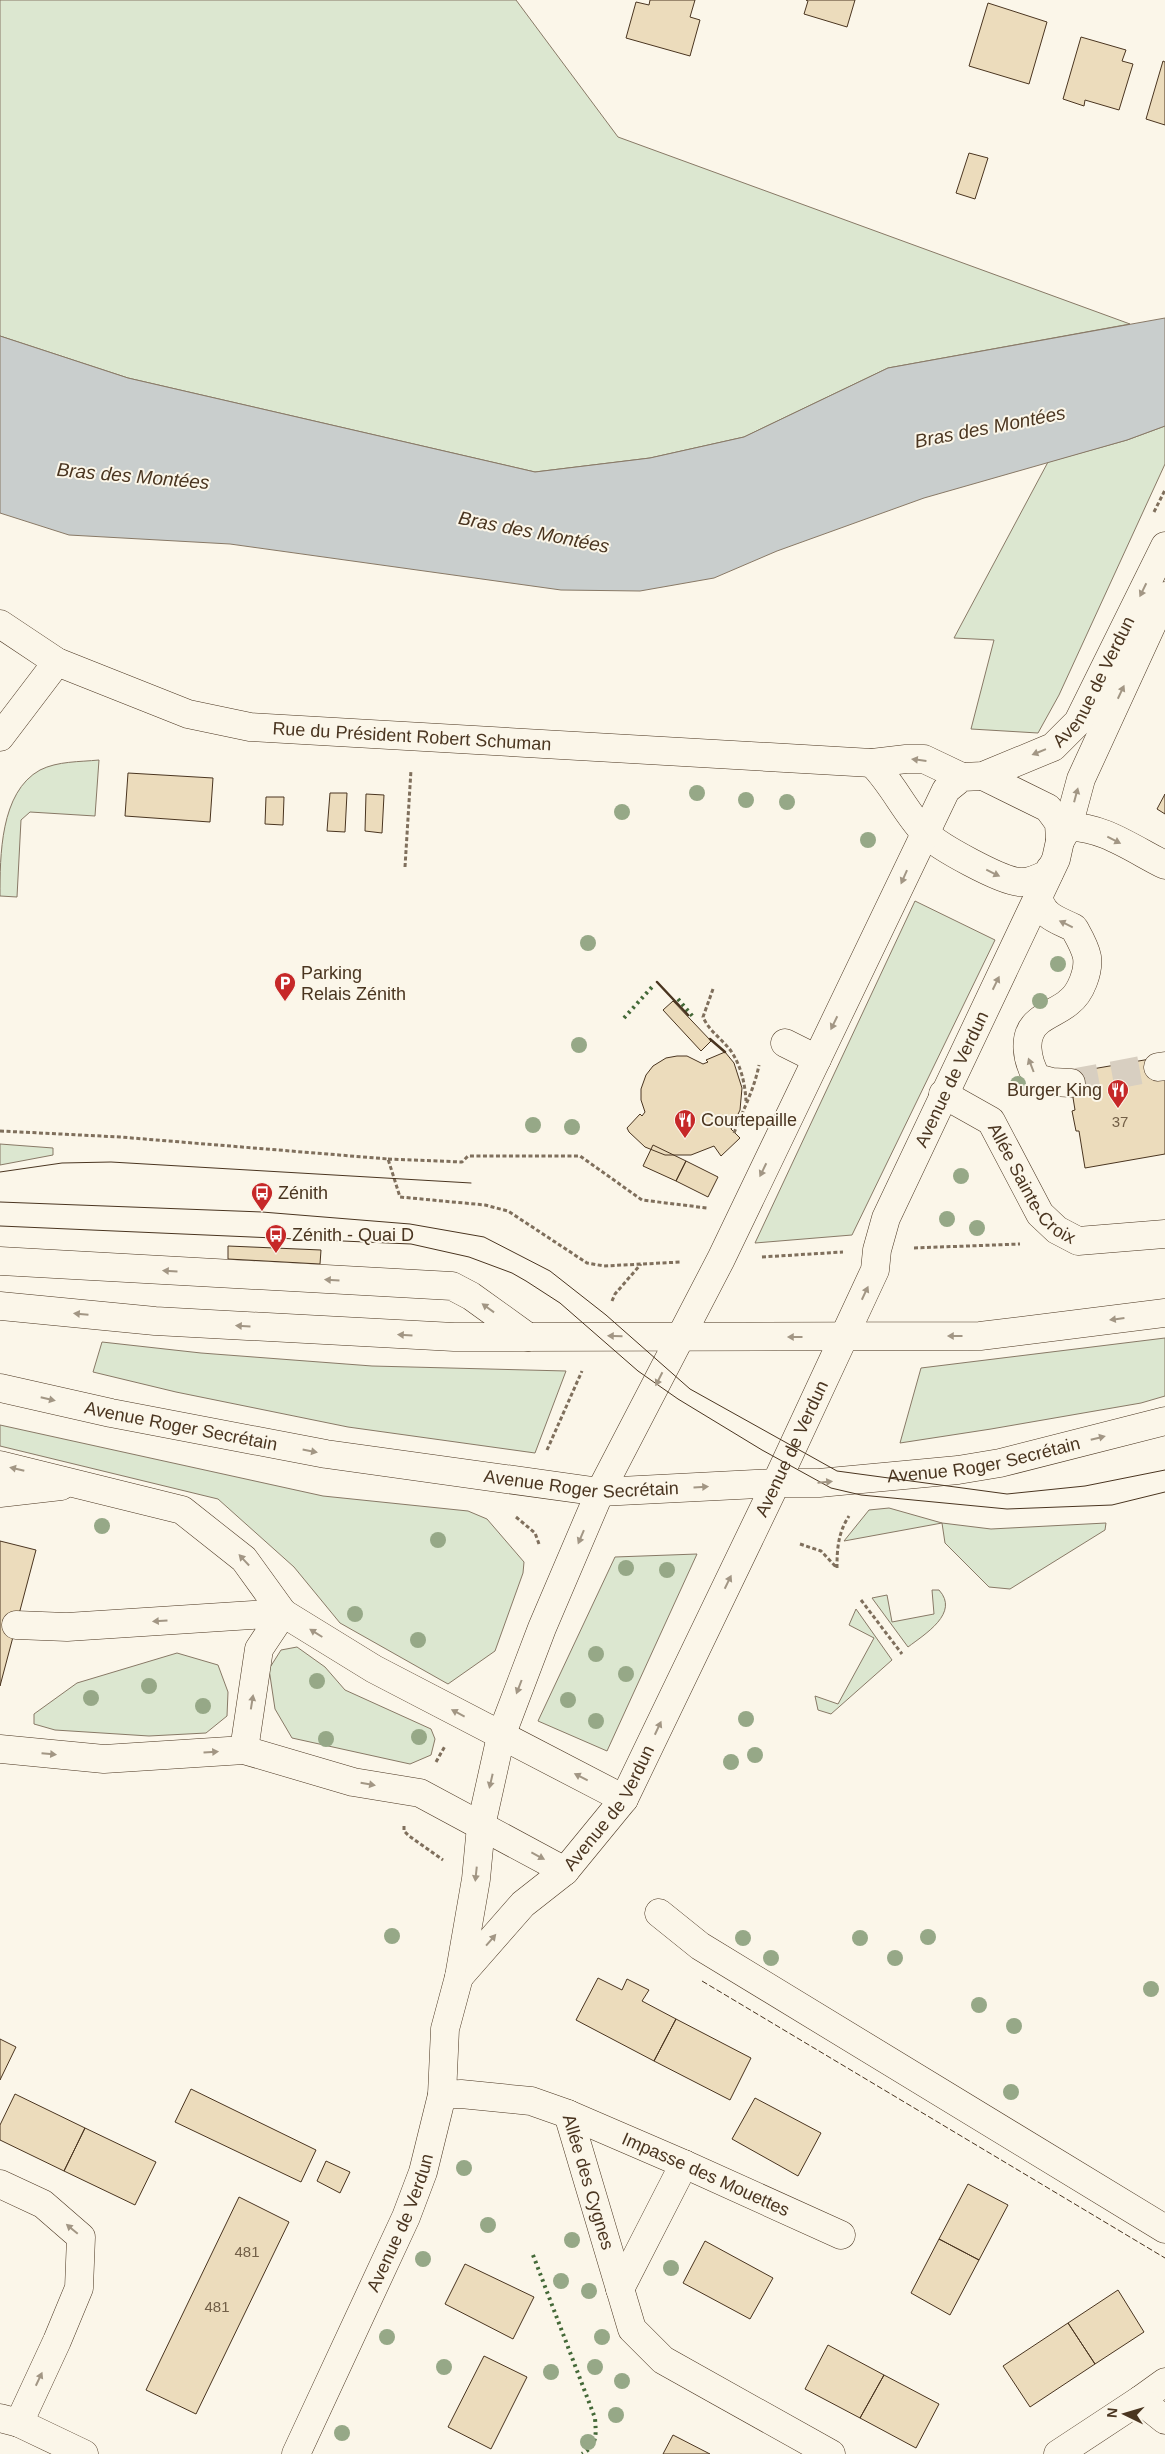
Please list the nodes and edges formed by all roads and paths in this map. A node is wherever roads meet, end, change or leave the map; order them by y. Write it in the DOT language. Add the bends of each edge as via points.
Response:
graph roads {
  1 [pos="1165,490"];
  2 [pos="1152,517"];
  3 [pos="1165,546"];
  4 [pos="1165,596"];
  5 [pos="0,624"];
  6 [pos="57,662"];
  7 [pos="0,737"];
  8 [pos="872,763"];
  9 [pos="411,769"];
  10 [pos="972,776"];
  11 [pos="924,832"];
  12 [pos="1064,834"];
  13 [pos="1165,865"];
  14 [pos="405,867"];
  15 [pos="1050,869"];
  16 [pos="1038,896"];
  17 [pos="713,989"];
  18 [pos="784,1043"];
  19 [pos="817,1059"];
  20 [pos="1071,1083"];
  21 [pos="755,1084"];
  22 [pos="943,1094"];
  23 [pos="746,1101"];
  24 [pos="0,1131"];
  25 [pos="734,1133"];
  26 [pos="388,1159"];
  27 [pos="713,1211"];
  28 [pos="1165,1234"];
  29 [pos="1022,1244"];
  30 [pos="908,1248"];
  31 [pos="849,1252"];
  32 [pos="756,1257"];
  33 [pos="0,1261"];
  34 [pos="688,1262"];
  35 [pos="641,1264"];
  36 [pos="0,1306"];
  37 [pos="1165,1313"];
  38 [pos="598,1335"];
  39 [pos="682,1336"];
  40 [pos="528,1337"];
  41 [pos="844,1337"];
  42 [pos="0,1388"];
  43 [pos="1165,1421"];
  44 [pos="0,1465"];
  45 [pos="532,1482"];
  46 [pos="776,1483"];
  47 [pos="82,1484"];
  48 [pos="600,1492"];
  49 [pos="0,1493"];
  50 [pos="851,1513"];
  51 [pos="527,1525"];
  52 [pos="800,1544"];
  53 [pos="861,1600"];
  54 [pos="283,1613"];
  55 [pos="16,1625"];
  56 [pos="902,1654"];
  57 [pos="461,1715"];
  58 [pos="501,1736"];
  59 [pos="0,1749"];
  60 [pos="244,1750"];
  61 [pos="420,1793"];
  62 [pos="624,1798"];
  63 [pos="481,1826"];
  64 [pos="409,1836"];
  65 [pos="565,1871"];
  66 [pos="659,1913"];
  67 [pos="460,1977"];
  68 [pos="442,2095"];
  69 [pos="568,2114"];
  70 [pos="684,2164"];
  71 [pos="0,2184"];
  72 [pos="1165,2229"];
  73 [pos="841,2235"];
  74 [pos="620,2289"];
  75 [pos="1165,2382"];
  76 [pos="1140,2400"];
  77 [pos="1165,2420"];
  78 [pos="9,2421"];
  79 [pos="84,2454"];
  80 [pos="296,2454"];
  81 [pos="831,2454"];
  82 [pos="1058,2454"];
  1 -- 2 [label="path"];
  3 -- 10 [label="street, Avenue de Verdun, one-way" via="1078,722 1053,746"];
  12 -- 4 [label="street, Avenue de Verdun, one-way" via="1080,779"];
  5 -- 6 [label="street, Rue du Président Robert Schuman"];
  6 -- 7 [label="street"];
  6 -- 8 [label="street, Rue du Président Robert Schuman" via="188,714 250,727"];
  10 -- 8 [label="street, Rue du Président Robert Schuman, one-way" via="924,759"];
  8 -- 11 [label="street" via="887,778"];
  9 -- 14 [label="path"];
  10 -- 11 [label="street, Avenue de Verdun" via="946,790"];
  10 -- 12 [label="street" via="1048,808"];
  11 -- 15 [label="street, one-way" via="949,851 1003,878 1033,881 1049,873"];
  11 -- 19 [label="street, Avenue de Verdun, one-way"];
  12 -- 13 [label="street, one-way" via="1081,826"];
  12 -- 15 [label="street, Avenue de Verdun"];
  15 -- 16 [label="street, Avenue de Verdun"];
  20 -- 16 [label="street, one-way" via="1037,1078 1029,1063 1027,1051 1031,1032 1038,1022 1071,1001 1084,980 1087,958 1074,928 1049,916 1041,908"];
  22 -- 16 [label="street, Avenue de Verdun, one-way"];
  17 -- 23 [label="path" via="703,1017 739,1067"];
  18 -- 19 [label="street"];
  19 -- 39 [label="street, Avenue de Verdun, one-way"];
  21 -- 23 [label="path"];
  22 -- 28 [label="street, Allée Sainte-Croix" via="992,1121 1040,1214 1057,1230 1078,1241"];
  41 -- 22 [label="street, Avenue de Verdun, one-way" via="875,1270 886,1218"];
  23 -- 25 [label="path"];
  24 -- 26 [label="path" via="120,1137"];
  26 -- 27 [label="path" via="462,1162 468,1156 580,1156 642,1200"];
  26 -- 35 [label="path" via="400,1197 508,1211 586,1263 604,1266"];
  29 -- 30 [label="path"];
  31 -- 32 [label="path"];
  40 -- 33 [label="street, one-way" via="452,1286"];
  34 -- 35 [label="path"];
  35 -- 38 [label="path" via="615,1294"];
  40 -- 36 [label="street, one-way" via="454,1337 155,1321"];
  37 -- 41 [label="street, one-way" via="980,1336"];
  39 -- 38 [label="street, one-way"];
  38 -- 40 [label="street"];
  38 -- 45 [label="path"];
  41 -- 39 [label="street, one-way"];
  39 -- 48 [label="street, Avenue de Verdun, one-way"];
  41 -- 46 [label="street, Avenue de Verdun"];
  42 -- 45 [label="street, Avenue Roger Secrétain, one-way" via="326,1454"];
  46 -- 43 [label="street, Avenue Roger Secrétain, one-way" via="877,1478 1000,1463"];
  47 -- 44 [label="street, one-way"];
  45 -- 48 [label="street, Avenue Roger Secrétain"];
  45 -- 51 [label="path" via="516,1517"];
  48 -- 46 [label="street, Avenue Roger Secrétain, one-way"];
  62 -- 46 [label="street, Avenue de Verdun, one-way"];
  47 -- 49 [label="street"];
  54 -- 47 [label="street, one-way" via="244,1558 182,1510"];
  48 -- 58 [label="street, Avenue de Verdun, one-way" via="542,1628"];
  50 -- 52 [label="path" via="843,1525 838,1544 837,1568 821,1551"];
  53 -- 56 [label="path"];
  54 -- 55 [label="street, one-way" via="67,1627"];
  57 -- 54 [label="street, one-way" via="374,1669"];
  60 -- 54 [label="street, one-way" via="259,1648"];
  57 -- 58 [label="street"];
  57 -- 61 [label="path"];
  62 -- 58 [label="street, one-way"];
  58 -- 63 [label="street, Avenue de Verdun, one-way"];
  59 -- 60 [label="street, one-way" via="104,1759"];
  60 -- 61 [label="street, one-way" via="353,1782"];
  61 -- 63 [label="street"];
  61 -- 64 [label="path" via="404,1823 404,1831"];
  62 -- 65 [label="street, Avenue de Verdun"];
  63 -- 65 [label="street, one-way"];
  63 -- 67 [label="street, Avenue de Verdun, one-way"];
  67 -- 65 [label="street, Avenue de Verdun, one-way" via="523,1904"];
  66 -- 72 [label="street" via="700,1946"];
  67 -- 68 [label="street, Avenue de Verdun" via="445,2029"];
  68 -- 69 [label="street, Allée des Cygnes" via="531,2101"];
  68 -- 80 [label="street, Avenue de Verdun" via="423,2172 406,2217"];
  69 -- 70 [label="street, Impasse des Mouettes"];
  69 -- 74 [label="street, Allée des Cygnes"];
  70 -- 73 [label="street, Impasse des Mouettes"];
  70 -- 74 [label="street, Allée des Cygnes"];
  78 -- 71 [label="street, one-way" via="57,2341 79,2288 81,2237 43,2204"];
  74 -- 81 [label="street, Allée des Cygnes" via="632,2329 662,2360"];
  75 -- 76 [label="street"];
  76 -- 77 [label="street"];
  76 -- 82 [label="street"];
  78 -- 79 [label="street"];
}
